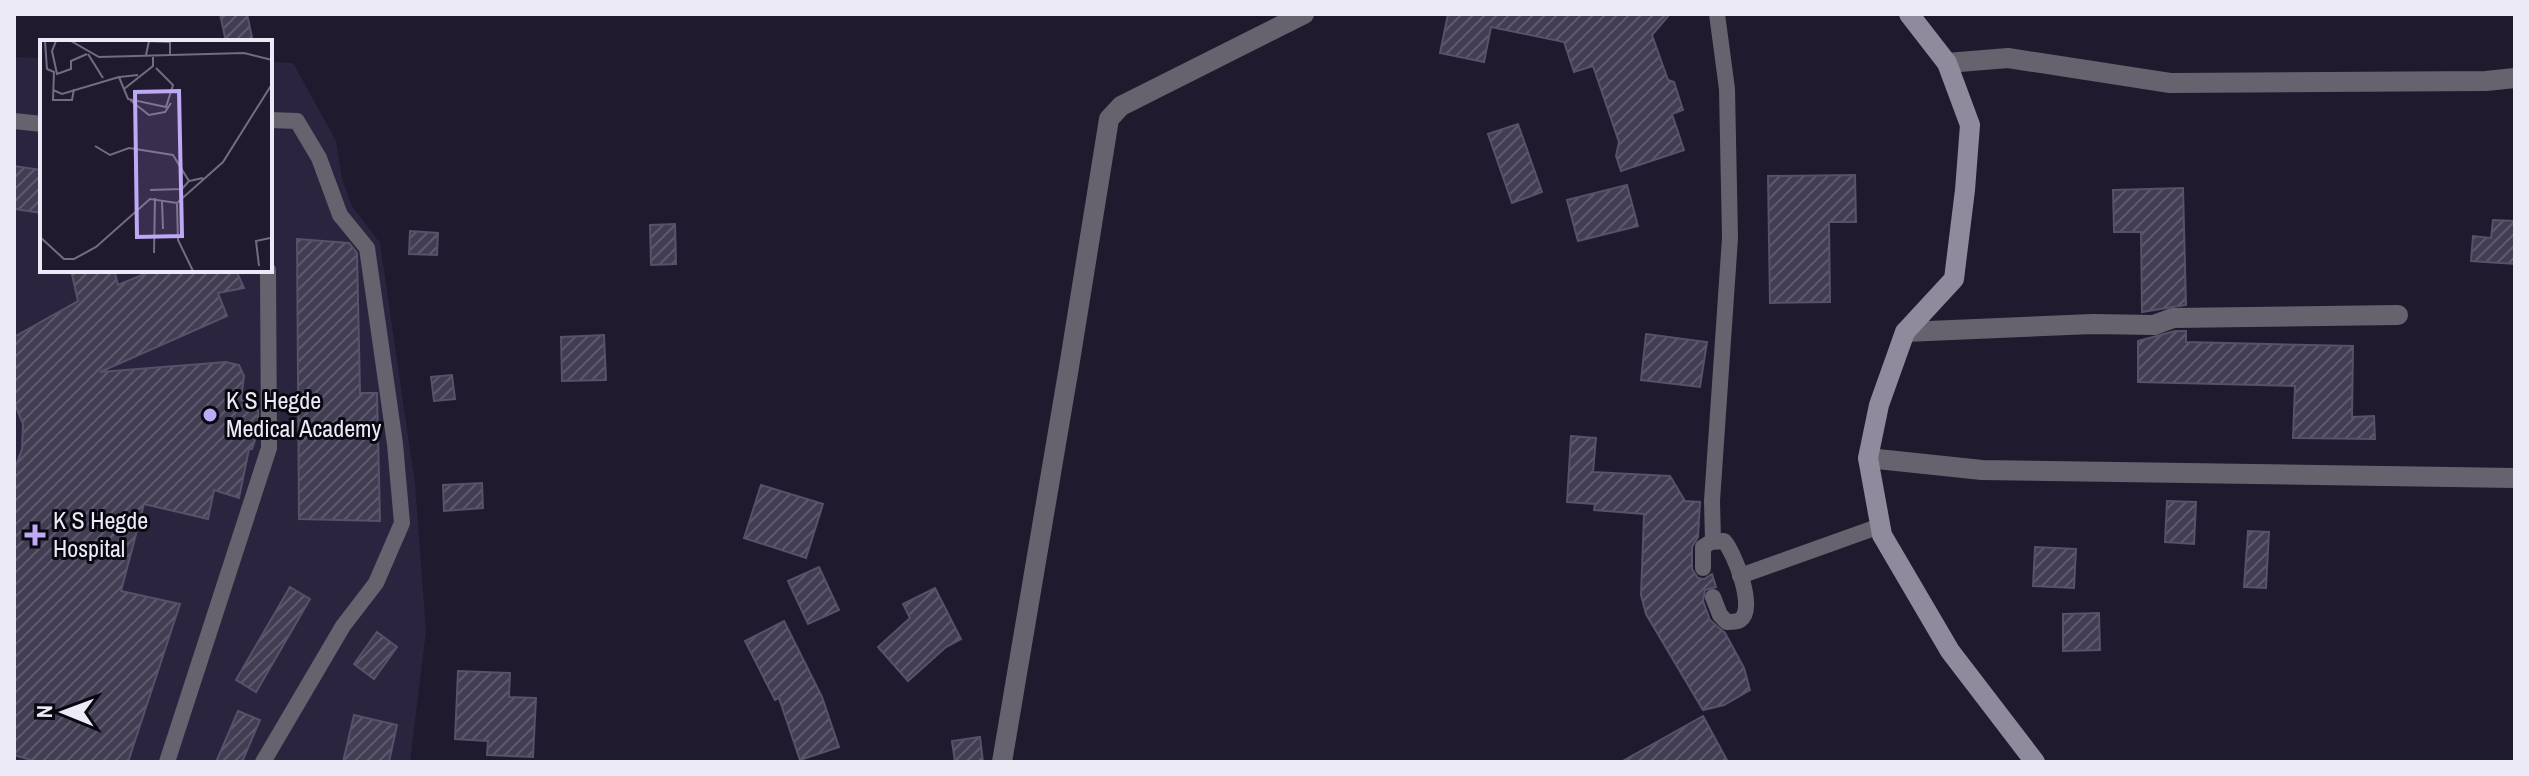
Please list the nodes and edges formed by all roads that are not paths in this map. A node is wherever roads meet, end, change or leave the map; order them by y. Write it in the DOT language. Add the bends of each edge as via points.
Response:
graph roads {
  1 [pos="1304,14"];
  2 [pos="1717,14"];
  3 [pos="1909,14"];
  4 [pos="1947,63"];
  5 [pos="2515,78"];
  6 [pos="272,120"];
  7 [pos="14,121"];
  8 [pos="40,124"];
  9 [pos="268,272"];
  10 [pos="2398,315"];
  11 [pos="1905,332"];
  12 [pos="1868,458"];
  13 [pos="2515,478"];
  14 [pos="1880,526"];
  15 [pos="1713,541"];
  16 [pos="1703,568"];
  17 [pos="1740,576"];
  18 [pos="1713,597"];
  19 [pos="167,762"];
  20 [pos="263,762"];
  21 [pos="1002,762"];
  22 [pos="2035,762"];
  1 -- 21 [label="street" via="1121,106 1109,119"];
  2 -- 15 [label="lane" via="1727,89 1730,238"];
  3 -- 4 [label="main road"];
  4 -- 5 [label="street" via="2008,58 2170,83"];
  4 -- 11 [label="main road" via="1970,125 1954,279"];
  6 -- 20 [label="lane" via="297,121 319,158 340,215 367,248 402,523 376,583 343,626"];
  7 -- 8 [label="lane"];
  9 -- 19 [label="lane" via="269,448"];
  10 -- 11 [label="street" via="2173,318 2154,325"];
  11 -- 12 [label="main road" via="1879,405"];
  12 -- 13 [label="street" via="1982,470"];
  12 -- 14 [label="main road"];
  14 -- 17 [label="lane"];
  14 -- 22 [label="main road" via="1950,651"];
  15 -- 16 [label="lane" via="1703,547"];
  15 -- 17 [label="lane" via="1726,543"];
  17 -- 18 [label="lane" via="1747,604 1744,617 1723,620"];
}
